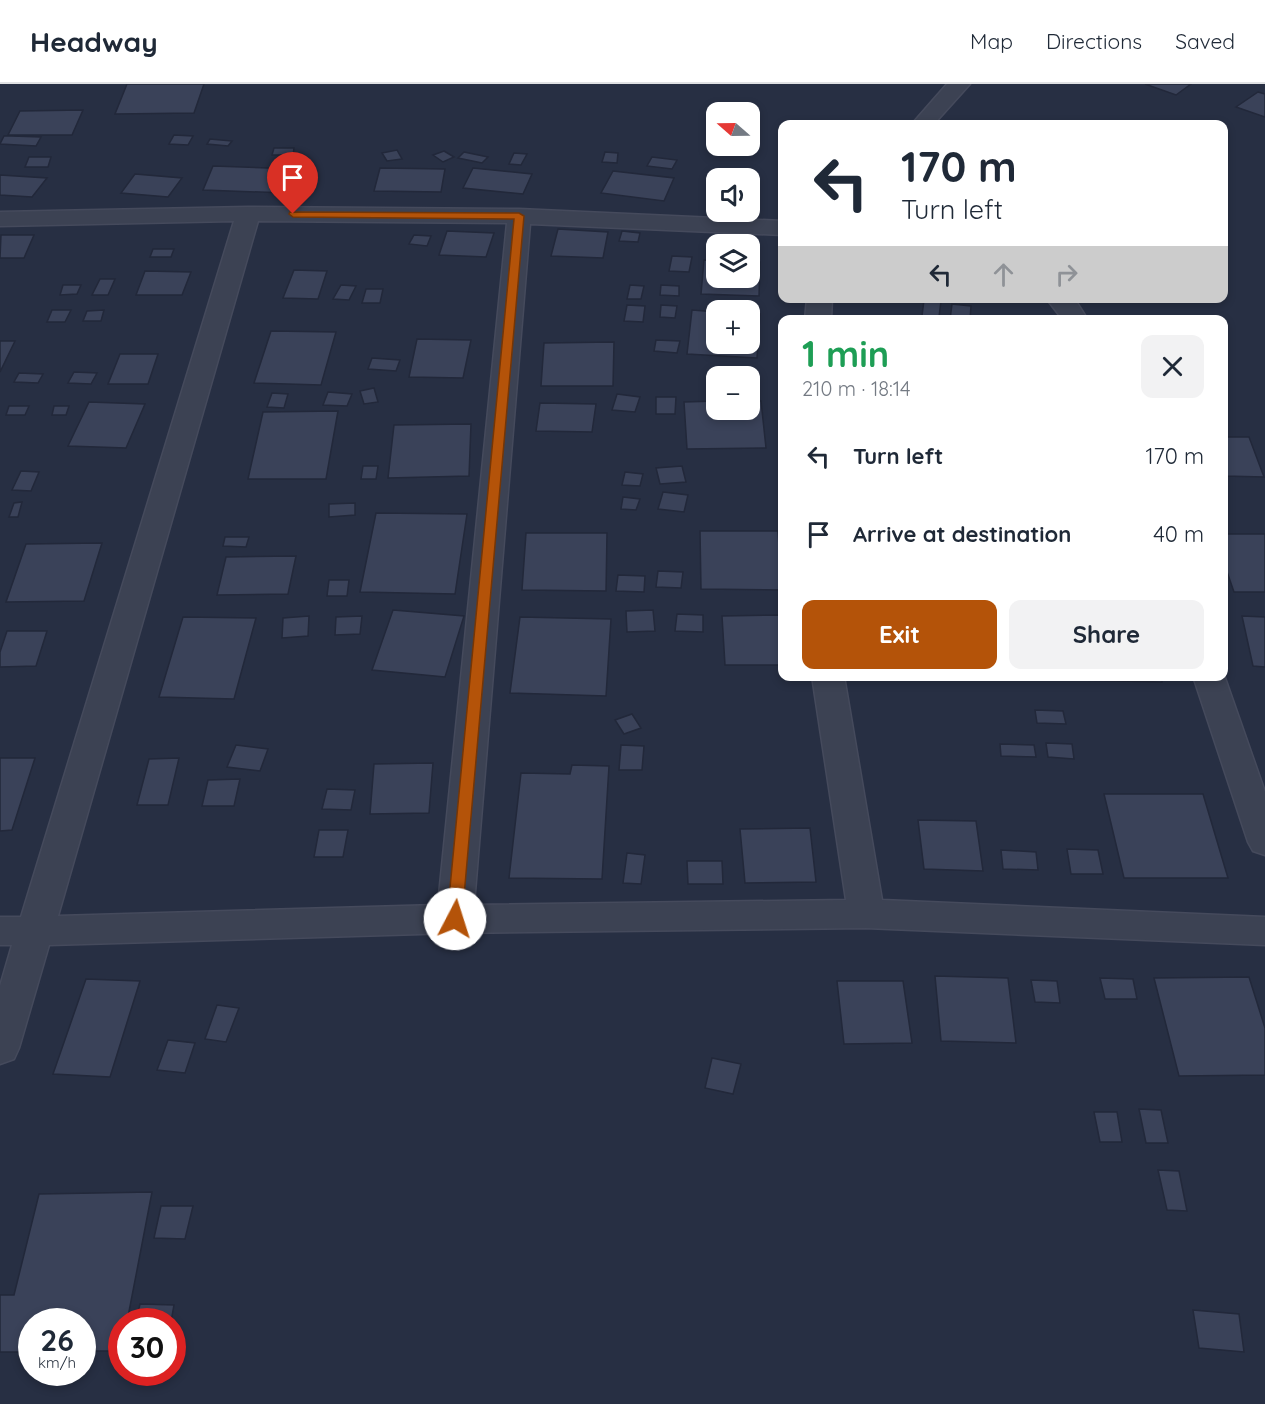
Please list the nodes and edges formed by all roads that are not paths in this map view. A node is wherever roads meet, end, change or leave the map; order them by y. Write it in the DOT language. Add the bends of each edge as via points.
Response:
graph roads {
  1 [pos="959,84"];
  2 [pos="927,120"];
  3 [pos="248,214"];
  4 [pos="519,216"];
  5 [pos="0,219"];
  6 [pos="778,228"];
  7 [pos="1064,303"];
  8 [pos="1074,315"];
  9 [pos="829,681"];
  10 [pos="1211,681"];
  11 [pos="1265,842"];
  12 [pos="866,914"];
  13 [pos="455,919"];
  14 [pos="18,931"];
  15 [pos="1265,931"];
  16 [pos="0,1048"];
  1 -- 2 [label="street"];
  3 -- 4 [label="street"];
  3 -- 5 [label="street"];
  3 -- 14 [label="street"];
  4 -- 6 [label="street"];
  4 -- 13 [label="street"];
  7 -- 8 [label="street"];
  9 -- 12 [label="street"];
  10 -- 11 [label="street"];
  12 -- 13 [label="street"];
  12 -- 15 [label="street"];
  13 -- 14 [label="street"];
  14 -- 16 [label="street"];
}
